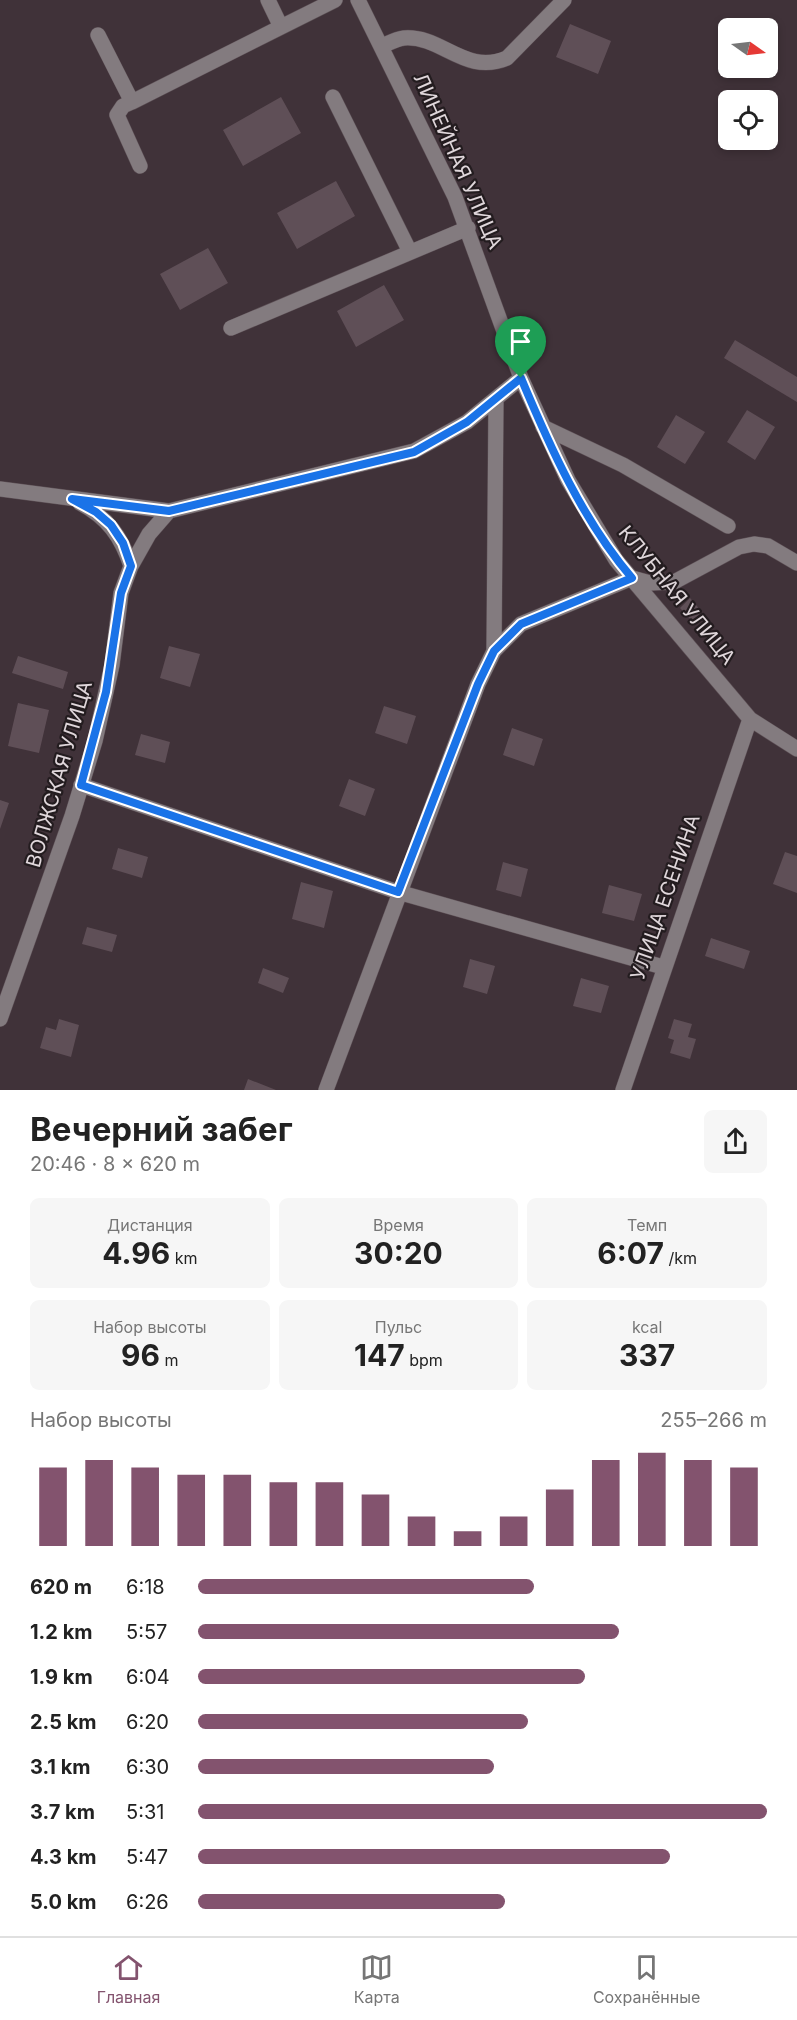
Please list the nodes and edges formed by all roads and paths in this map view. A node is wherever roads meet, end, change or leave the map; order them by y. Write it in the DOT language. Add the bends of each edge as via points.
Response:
graph roads {
  1 [pos="268,0"];
  2 [pos="335,0"];
  3 [pos="358,0"];
  4 [pos="564,0"];
  5 [pos="281,27"];
  6 [pos="98,35"];
  7 [pos="382,46"];
  8 [pos="333,97"];
  9 [pos="132,102"];
  10 [pos="140,166"];
  11 [pos="468,228"];
  12 [pos="410,252"];
  13 [pos="231,328"];
  14 [pos="521,378"];
  15 [pos="496,399"];
  16 [pos="543,427"];
  17 [pos="0,489"];
  18 [pos="72,499"];
  19 [pos="169,511"];
  20 [pos="728,526"];
  21 [pos="797,563"];
  22 [pos="131,566"];
  23 [pos="632,578"];
  24 [pos="494,651"];
  25 [pos="750,719"];
  26 [pos="797,749"];
  27 [pos="81,785"];
  28 [pos="398,892"];
  29 [pos="663,967"];
  30 [pos="0,1019"];
  31 [pos="326,1090"];
  32 [pos="622,1090"];
  1 -- 5 [label="street"];
  2 -- 5 [label="street"];
  3 -- 7 [label="street, ЛИНЕЙНАЯ УЛИЦА"];
  4 -- 7 [label="street" via="507,58 496,63 469,61 411,38 396,39"];
  5 -- 9 [label="street"];
  6 -- 9 [label="street"];
  7 -- 11 [label="street, ЛИНЕЙНАЯ УЛИЦА"];
  8 -- 12 [label="street"];
  9 -- 10 [label="street" via="123,106 117,116"];
  11 -- 12 [label="street"];
  11 -- 14 [label="street, ЛИНЕЙНАЯ УЛИЦА"];
  12 -- 13 [label="street"];
  14 -- 15 [label="street"];
  14 -- 16 [label="street, КЛУБНАЯ УЛИЦА"];
  15 -- 19 [label="street" via="467,422 414,452"];
  15 -- 24 [label="street"];
  16 -- 20 [label="street" via="623,465"];
  16 -- 23 [label="street, КЛУБНАЯ УЛИЦА" via="568,480 616,560"];
  17 -- 18 [label="street"];
  18 -- 19 [label="street"];
  18 -- 22 [label="street" via="111,525"];
  19 -- 22 [label="street, ВОЛЖСКАЯ УЛИЦА" via="149,534"];
  21 -- 23 [label="street" via="768,546 754,544 739,547 674,582 650,583"];
  22 -- 27 [label="street, ВОЛЖСКАЯ УЛИЦА" via="119,603 106,692"];
  23 -- 24 [label="street" via="521,624"];
  23 -- 25 [label="street, КЛУБНАЯ УЛИЦА"];
  24 -- 28 [label="street"];
  25 -- 26 [label="street, КЛУБНАЯ УЛИЦА"];
  25 -- 29 [label="street, УЛИЦА ЕСЕНИНА"];
  27 -- 28 [label="street"];
  27 -- 30 [label="street, ВОЛЖСКАЯ УЛИЦА"];
  28 -- 29 [label="street"];
  28 -- 31 [label="street"];
  29 -- 32 [label="street, УЛИЦА ЕСЕНИНА"];
}
